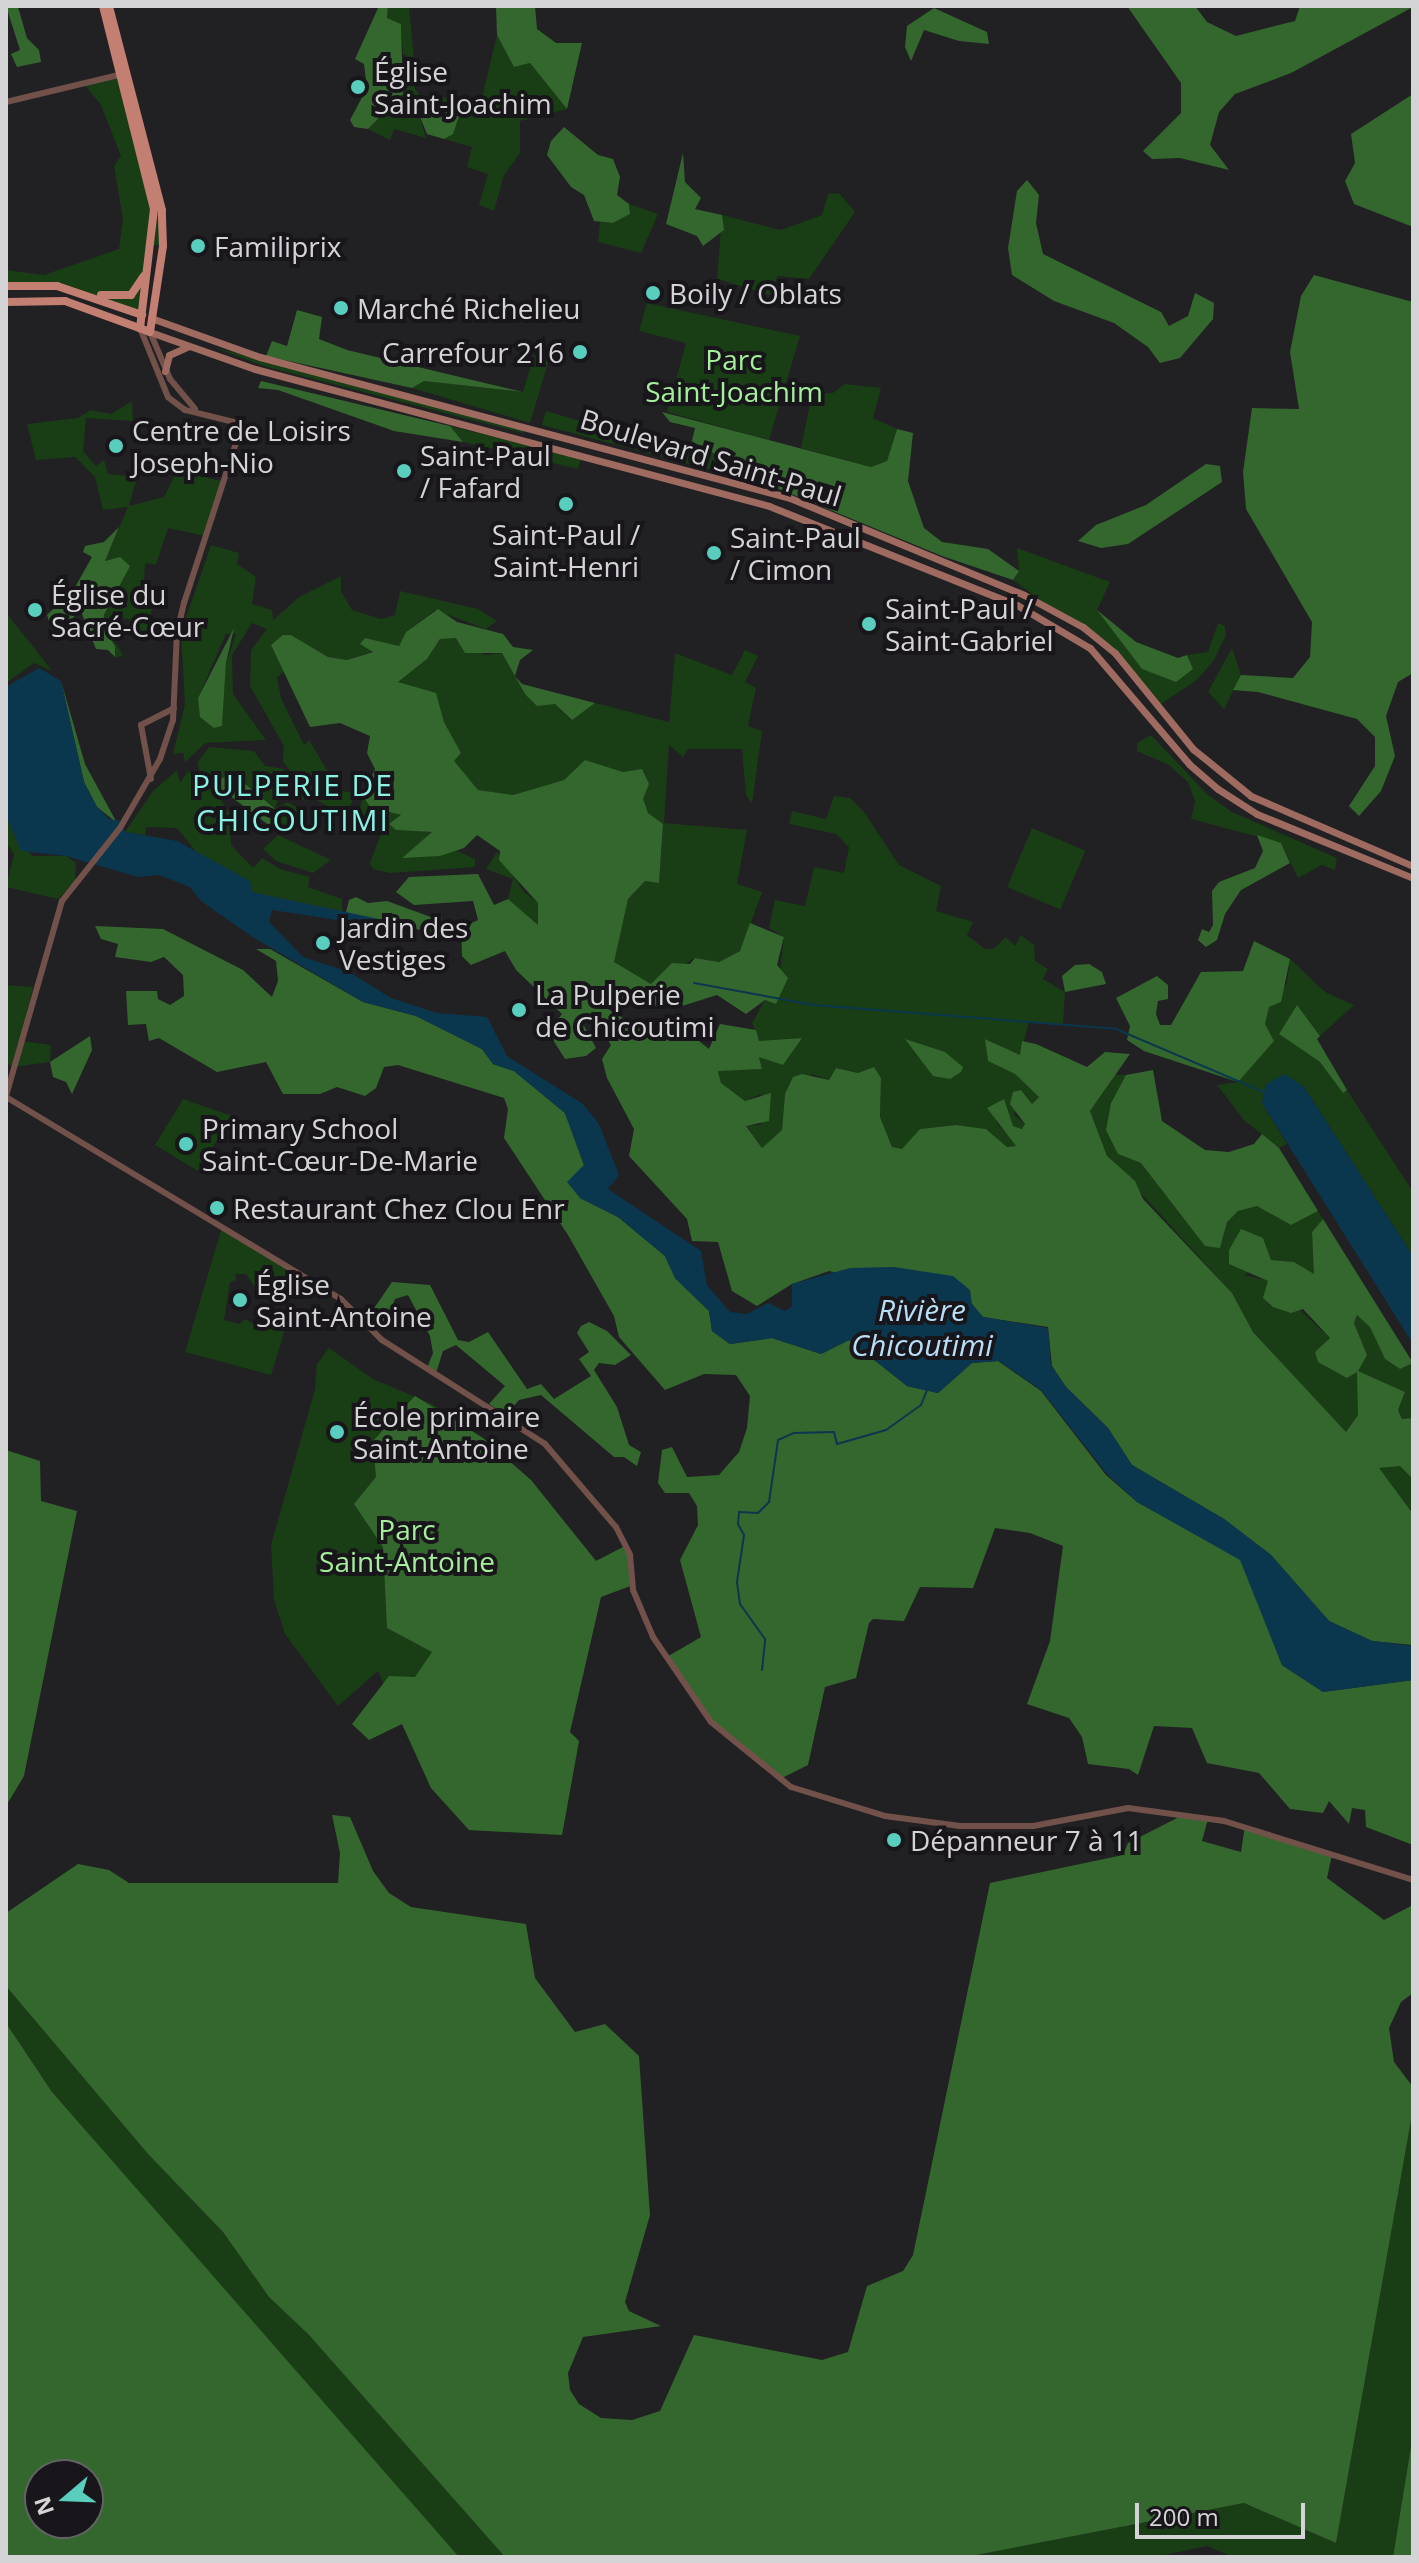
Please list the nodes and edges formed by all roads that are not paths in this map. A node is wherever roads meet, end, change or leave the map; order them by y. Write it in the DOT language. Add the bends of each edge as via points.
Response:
graph roads {
  1 [pos="103,6"];
  2 [pos="109,6"];
  3 [pos="123,74"];
  4 [pos="6,102"];
  5 [pos="149,268"];
  6 [pos="6,286"];
  7 [pos="80,291"];
  8 [pos="6,302"];
  9 [pos="140,315"];
  10 [pos="151,318"];
  11 [pos="140,328"];
  12 [pos="150,332"];
  13 [pos="189,346"];
  14 [pos="165,371"];
  15 [pos="195,409"];
  16 [pos="174,708"];
  17 [pos="151,779"];
  18 [pos="1413,866"];
  19 [pos="1413,878"];
  20 [pos="6,1096"];
  21 [pos="1413,1880"];
  1 -- 3 [label="main road"];
  2 -- 3 [label="main road"];
  3 -- 4 [label="street"];
  3 -- 5 [label="main road" via="152,199"];
  3 -- 10 [label="main road" via="164,228"];
  5 -- 7 [label="main road" via="125,298"];
  5 -- 9 [label="main road"];
  6 -- 7 [label="main road, Boulevard Saint-Paul" via="36,283"];
  7 -- 9 [label="main road, Boulevard Saint-Paul"];
  8 -- 11 [label="main road, Boulevard Saint-Paul" via="65,301"];
  9 -- 10 [label="main road, Boulevard Saint-Paul"];
  9 -- 11 [label="main road"];
  10 -- 12 [label="main road"];
  10 -- 18 [label="main road, Boulevard Saint-Paul" via="260,357 790,498 1024,595 1083,627 1115,653 1193,749 1251,796"];
  11 -- 12 [label="main road, Boulevard Saint-Paul"];
  11 -- 15 [label="street" via="163,390 185,410"];
  12 -- 13 [label="main road, Boulevard Saint-Paul"];
  12 -- 14 [label="street"];
  13 -- 14 [label="main road" via="169,355"];
  13 -- 19 [label="main road, Boulevard Saint-Paul" via="255,369 769,506 1017,605 1090,648 1189,764 1218,789 1257,814"];
  14 -- 15 [label="street"];
  15 -- 16 [label="street" via="242,424 177,633"];
  16 -- 17 [label="street"];
  16 -- 17 [label="street" via="141,725"];
  17 -- 20 [label="street" via="62,901"];
  20 -- 21 [label="street" via="341,1299 382,1340 545,1444 616,1527 630,1555 633,1590 653,1637 711,1722 791,1787 885,1816 960,1826 1033,1826 1128,1808 1224,1821"];
}
